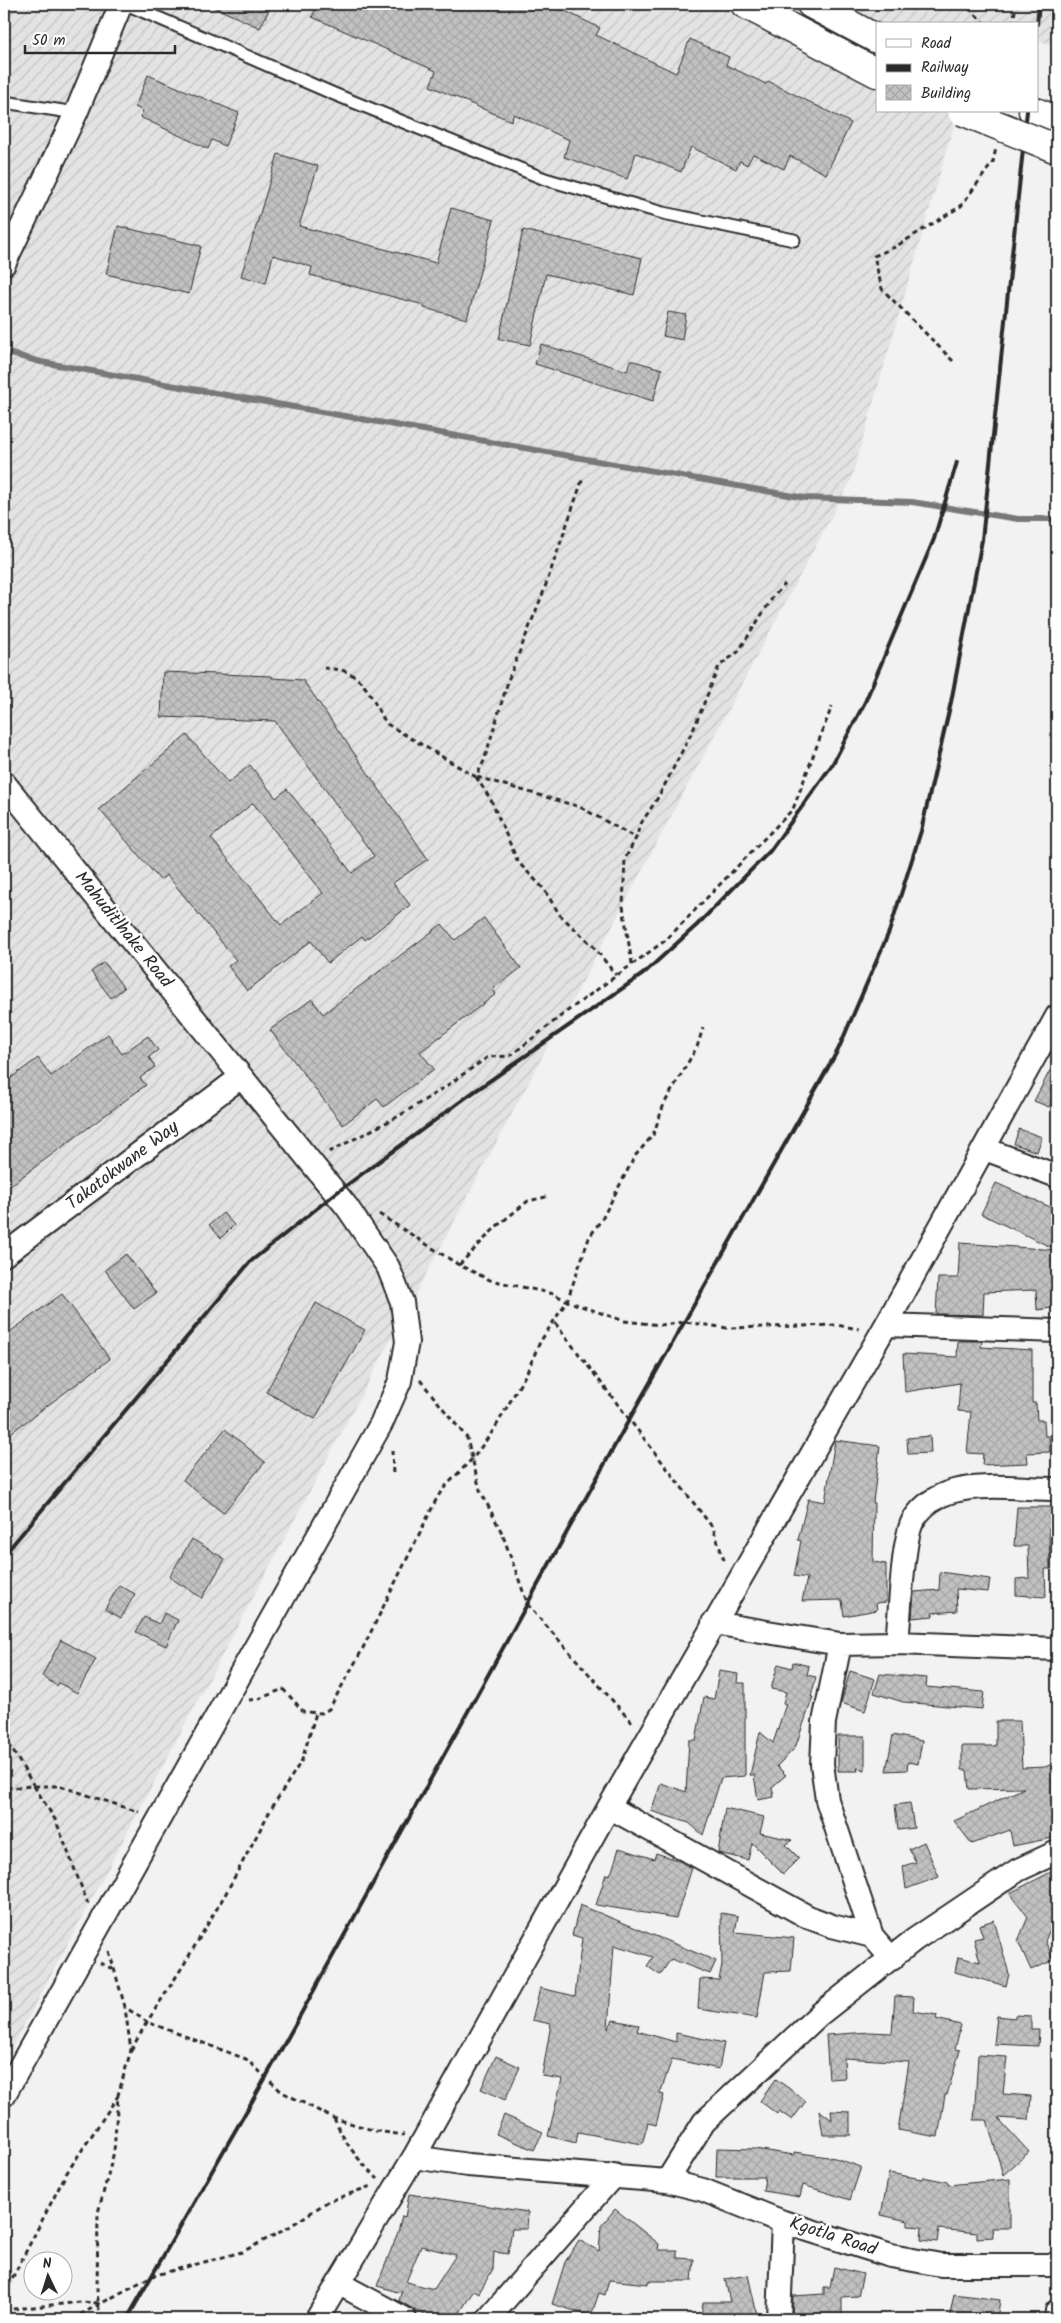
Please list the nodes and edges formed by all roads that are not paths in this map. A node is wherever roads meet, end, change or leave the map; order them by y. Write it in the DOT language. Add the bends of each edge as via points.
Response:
graph roads {
  1 [pos="121,4"];
  2 [pos="126,4"];
  3 [pos="745,4"];
  4 [pos="811,4"];
  5 [pos="876,38"];
  6 [pos="876,72"];
  7 [pos="4,102"];
  8 [pos="964,112"];
  9 [pos="1037,112"];
  10 [pos="76,113"];
  11 [pos="1057,120"];
  12 [pos="1057,149"];
  13 [pos="794,240"];
  14 [pos="4,264"];
  15 [pos="4,783"];
  16 [pos="1057,1016"];
  17 [pos="241,1077"];
  18 [pos="984,1149"];
  19 [pos="1057,1176"];
  20 [pos="4,1255"];
  21 [pos="886,1326"];
  22 [pos="1057,1331"];
  23 [pos="1057,1489"];
  24 [pos="713,1623"];
  25 [pos="898,1643"];
  26 [pos="840,1644"];
  27 [pos="1057,1649"];
  28 [pos="608,1807"];
  29 [pos="1057,1852"];
  30 [pos="872,1936"];
  31 [pos="892,1959"];
  32 [pos="4,2095"];
  33 [pos="413,2147"];
  34 [pos="614,2176"];
  35 [pos="667,2181"];
  36 [pos="783,2222"];
  37 [pos="1057,2265"];
  38 [pos="338,2283"];
  39 [pos="1057,2310"];
  40 [pos="317,2319"];
  41 [pos="405,2319"];
  42 [pos="488,2319"];
  43 [pos="779,2319"];
  44 [pos="1056,2319"];
  1 -- 10 [label="street"];
  2 -- 13 [label="lane" via="545,180 663,213"];
  3 -- 6 [label="main road"];
  4 -- 5 [label="main road"];
  7 -- 10 [label="lane"];
  8 -- 12 [label="main road, bridge"];
  9 -- 11 [label="main road"];
  10 -- 14 [label="street"];
  15 -- 17 [label="street, Mahuditlhake Road"];
  16 -- 18 [label="street"];
  17 -- 20 [label="street, Takatokwane Way"];
  17 -- 32 [label="street, Mahuditlhake Road" via="336,1193 388,1267 402,1302 407,1342 400,1382 381,1424"];
  18 -- 19 [label="street"];
  18 -- 21 [label="street"];
  21 -- 22 [label="street"];
  21 -- 24 [label="street"];
  23 -- 25 [label="street" via="955,1490 921,1510 913,1520 907,1538"];
  24 -- 26 [label="street"];
  24 -- 28 [label="street"];
  25 -- 26 [label="street"];
  25 -- 27 [label="street"];
  26 -- 30 [label="street" via="824,1722 825,1788 830,1813"];
  28 -- 30 [label="street" via="808,1916"];
  28 -- 33 [label="street"];
  29 -- 31 [label="street" via="1018,1870 914,1940"];
  30 -- 31 [label="street"];
  31 -- 35 [label="street" via="820,2014 722,2104 704,2122"];
  33 -- 34 [label="street, Kgotla Road" via="468,2165"];
  33 -- 38 [label="street"];
  34 -- 35 [label="street, Kgotla Road"];
  34 -- 42 [label="street"];
  35 -- 36 [label="street, Kgotla Road" via="702,2190"];
  36 -- 37 [label="street, Kgotla Road" via="891,2256 941,2265"];
  36 -- 43 [label="street"];
  38 -- 40 [label="street"];
  38 -- 41 [label="street"];
  39 -- 44 [label="street"];
}
